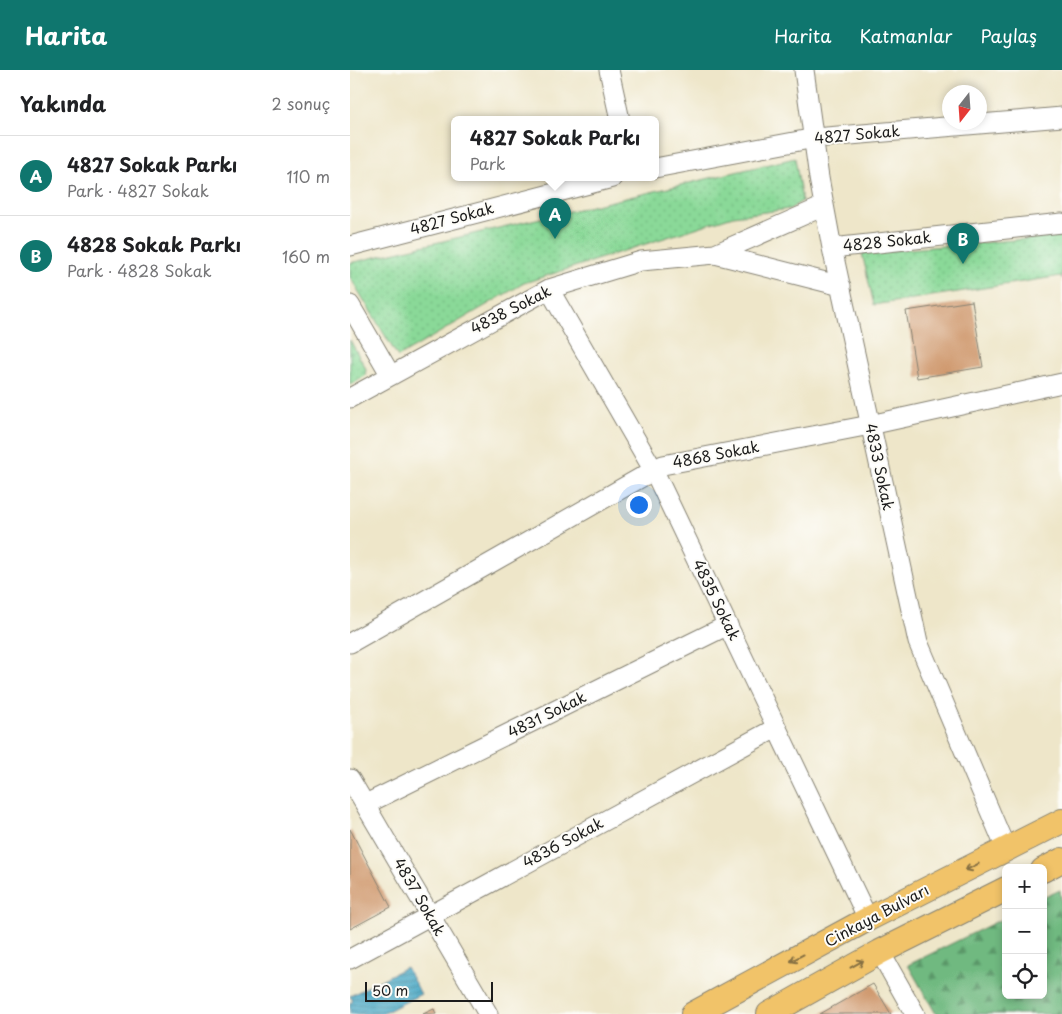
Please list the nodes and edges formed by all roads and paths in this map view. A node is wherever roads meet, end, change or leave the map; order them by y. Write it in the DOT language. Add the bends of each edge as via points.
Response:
graph roads {
  1 [pos="609,70"];
  2 [pos="804,70"];
  3 [pos="619,116"];
  4 [pos="1062,118"];
  5 [pos="815,138"];
  6 [pos="659,167"];
  7 [pos="600,181"];
  8 [pos="824,206"];
  9 [pos="1062,223"];
  10 [pos="350,246"];
  11 [pos="832,248"];
  12 [pos="715,254"];
  13 [pos="841,286"];
  14 [pos="549,289"];
  15 [pos="350,305"];
  16 [pos="390,374"];
  17 [pos="1062,383"];
  18 [pos="350,398"];
  19 [pos="870,425"];
  20 [pos="654,471"];
  21 [pos="728,625"];
  22 [pos="350,643"];
  23 [pos="776,728"];
  24 [pos="350,779"];
  25 [pos="366,804"];
  26 [pos="1062,821"];
  27 [pos="1006,849"];
  28 [pos="1062,860"];
  29 [pos="1047,868"];
  30 [pos="1002,890"];
  31 [pos="429,916"];
  32 [pos="868,919"];
  33 [pos="880,952"];
  34 [pos="350,960"];
  35 [pos="488,1014"];
  36 [pos="693,1014"];
  37 [pos="769,1014"];
  38 [pos="915,1014"];
  1 -- 3 [label="street"];
  2 -- 5 [label="street, 4833 Sokak"];
  4 -- 5 [label="street, 4827 Sokak"];
  5 -- 6 [label="street, 4827 Sokak"];
  5 -- 8 [label="street, 4833 Sokak"];
  7 -- 10 [label="street, 4827 Sokak"];
  8 -- 11 [label="street, 4833 Sokak"];
  8 -- 12 [label="street, 4838 Sokak"];
  9 -- 11 [label="street, 4828 Sokak"];
  11 -- 13 [label="street, 4833 Sokak"];
  12 -- 13 [label="street, 4838 Sokak"];
  12 -- 14 [label="street, 4838 Sokak" via="641,261"];
  13 -- 19 [label="street, 4833 Sokak"];
  14 -- 16 [label="street, 4838 Sokak"];
  14 -- 20 [label="street, 4835 Sokak"];
  15 -- 16 [label="street"];
  16 -- 18 [label="street, 4838 Sokak"];
  17 -- 19 [label="street, 4868 Sokak"];
  19 -- 20 [label="street, 4868 Sokak" via="664,465"];
  19 -- 27 [label="street, 4833 Sokak" via="918,642"];
  20 -- 21 [label="street, 4835 Sokak"];
  20 -- 22 [label="street, 4868 Sokak"];
  21 -- 23 [label="street, 4835 Sokak"];
  21 -- 25 [label="street, 4831 Sokak"];
  23 -- 31 [label="street, 4836 Sokak"];
  23 -- 32 [label="street, 4835 Sokak"];
  24 -- 25 [label="street, 4837 Sokak"];
  25 -- 31 [label="street, 4837 Sokak"];
  26 -- 27 [label="main road, Cinkaya Bulvarı"];
  27 -- 32 [label="main road, Cinkaya Bulvarı, one-way"];
  28 -- 29 [label="main road"];
  30 -- 33 [label="main road"];
  31 -- 34 [label="street, 4836 Sokak"];
  31 -- 35 [label="street, 4837 Sokak"];
  32 -- 36 [label="main road, Cinkaya Bulvarı, one-way"];
  37 -- 33 [label="main road, one-way"];
  33 -- 38 [label="street"];
}
